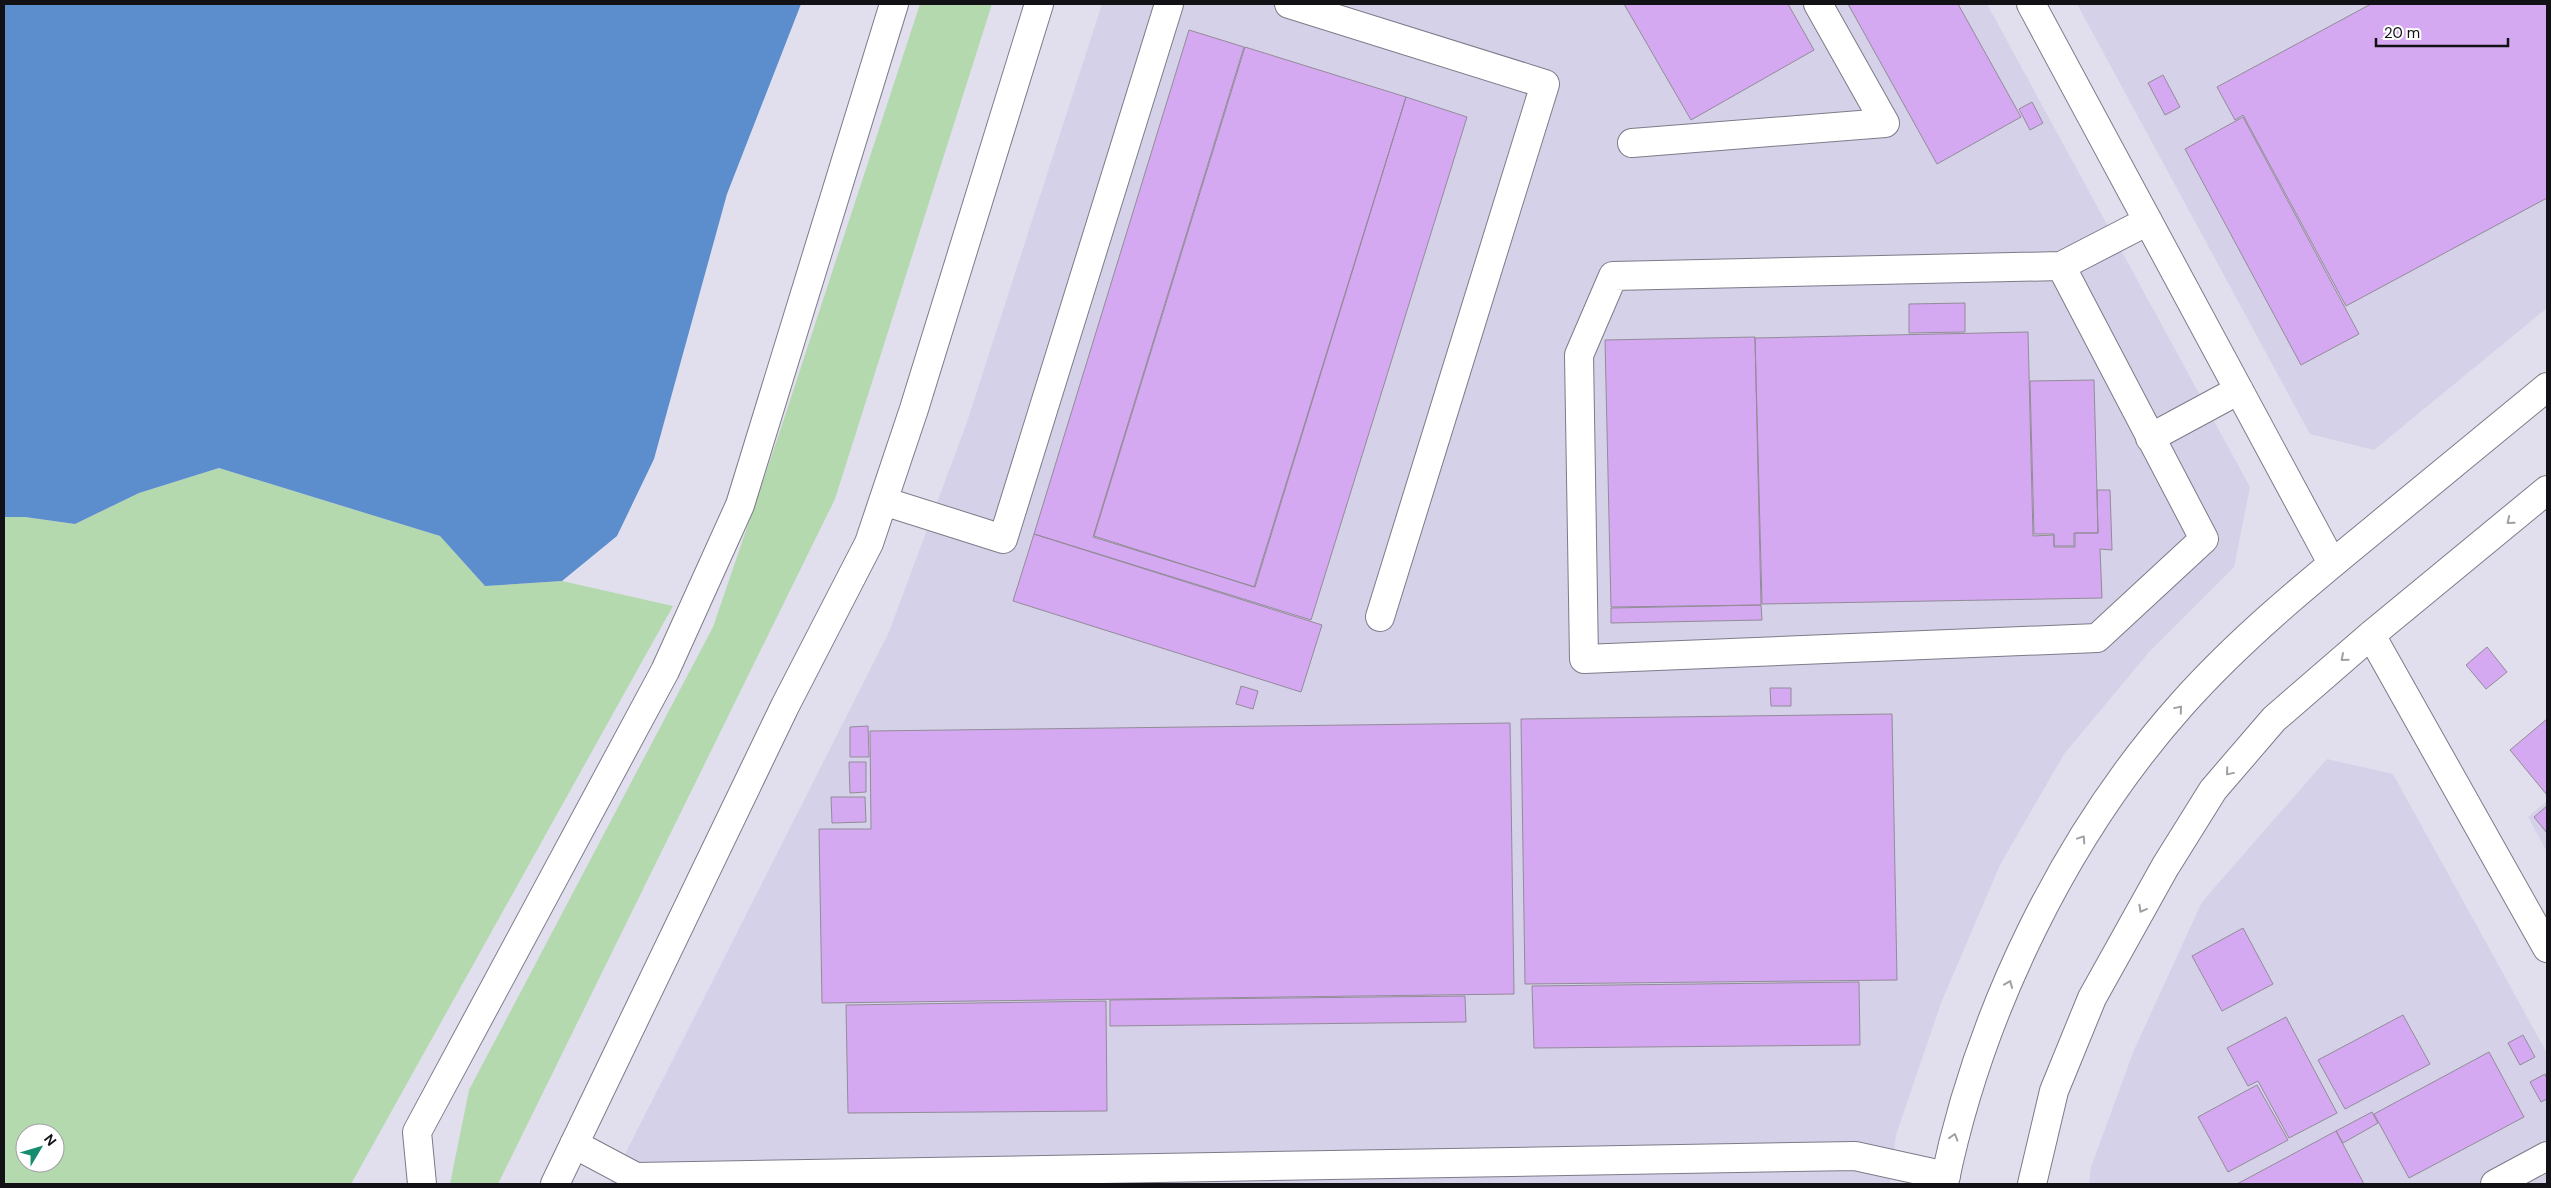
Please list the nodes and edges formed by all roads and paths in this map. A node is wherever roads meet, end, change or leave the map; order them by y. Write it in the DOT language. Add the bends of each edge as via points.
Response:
graph roads {
  1 [pos="894,4"];
  2 [pos="1039,4"];
  3 [pos="1169,4"];
  4 [pos="1289,4"];
  5 [pos="1818,4"];
  6 [pos="2031,4"];
  7 [pos="1632,143"];
  8 [pos="2148,221"];
  9 [pos="2061,266"];
  10 [pos="2547,387"];
  11 [pos="2239,390"];
  12 [pos="2150,438"];
  13 [pos="2547,490"];
  14 [pos="883,501"];
  15 [pos="2332,563"];
  16 [pos="1380,617"];
  17 [pos="2371,635"];
  18 [pos="2547,948"];
  19 [pos="574,1144"];
  20 [pos="2547,1156"];
  21 [pos="1945,1180"];
  22 [pos="422,1184"];
  23 [pos="555,1184"];
  24 [pos="2032,1184"];
  25 [pos="2495,1184"];
  1 -- 22 [label="street" via="740,504 665,671 417,1132"];
  2 -- 14 [label="street"];
  3 -- 14 [label="street" via="1004,539"];
  4 -- 16 [label="street" via="1545,84"];
  5 -- 7 [label="street" via="1885,123"];
  6 -- 8 [label="street"];
  8 -- 9 [label="street"];
  8 -- 11 [label="street"];
  9 -- 12 [label="street"];
  9 -- 12 [label="street" via="1613,276 1579,355 1584,659 2097,638 2204,539"];
  10 -- 15 [label="street"];
  11 -- 12 [label="street"];
  11 -- 15 [label="street"];
  13 -- 17 [label="street, one-way"];
  14 -- 19 [label="street" via="869,543 785,706"];
  21 -- 15 [label="street, one-way" via="1977,1062 2018,962 2068,860 2123,778 2182,705 2252,633"];
  17 -- 18 [label="street"];
  17 -- 24 [label="street, one-way" via="2274,719 2213,790 2165,867 2092,998 2054,1090"];
  19 -- 21 [label="street" via="636,1177 1855,1156"];
  19 -- 23 [label="street"];
  20 -- 25 [label="street"];
}
